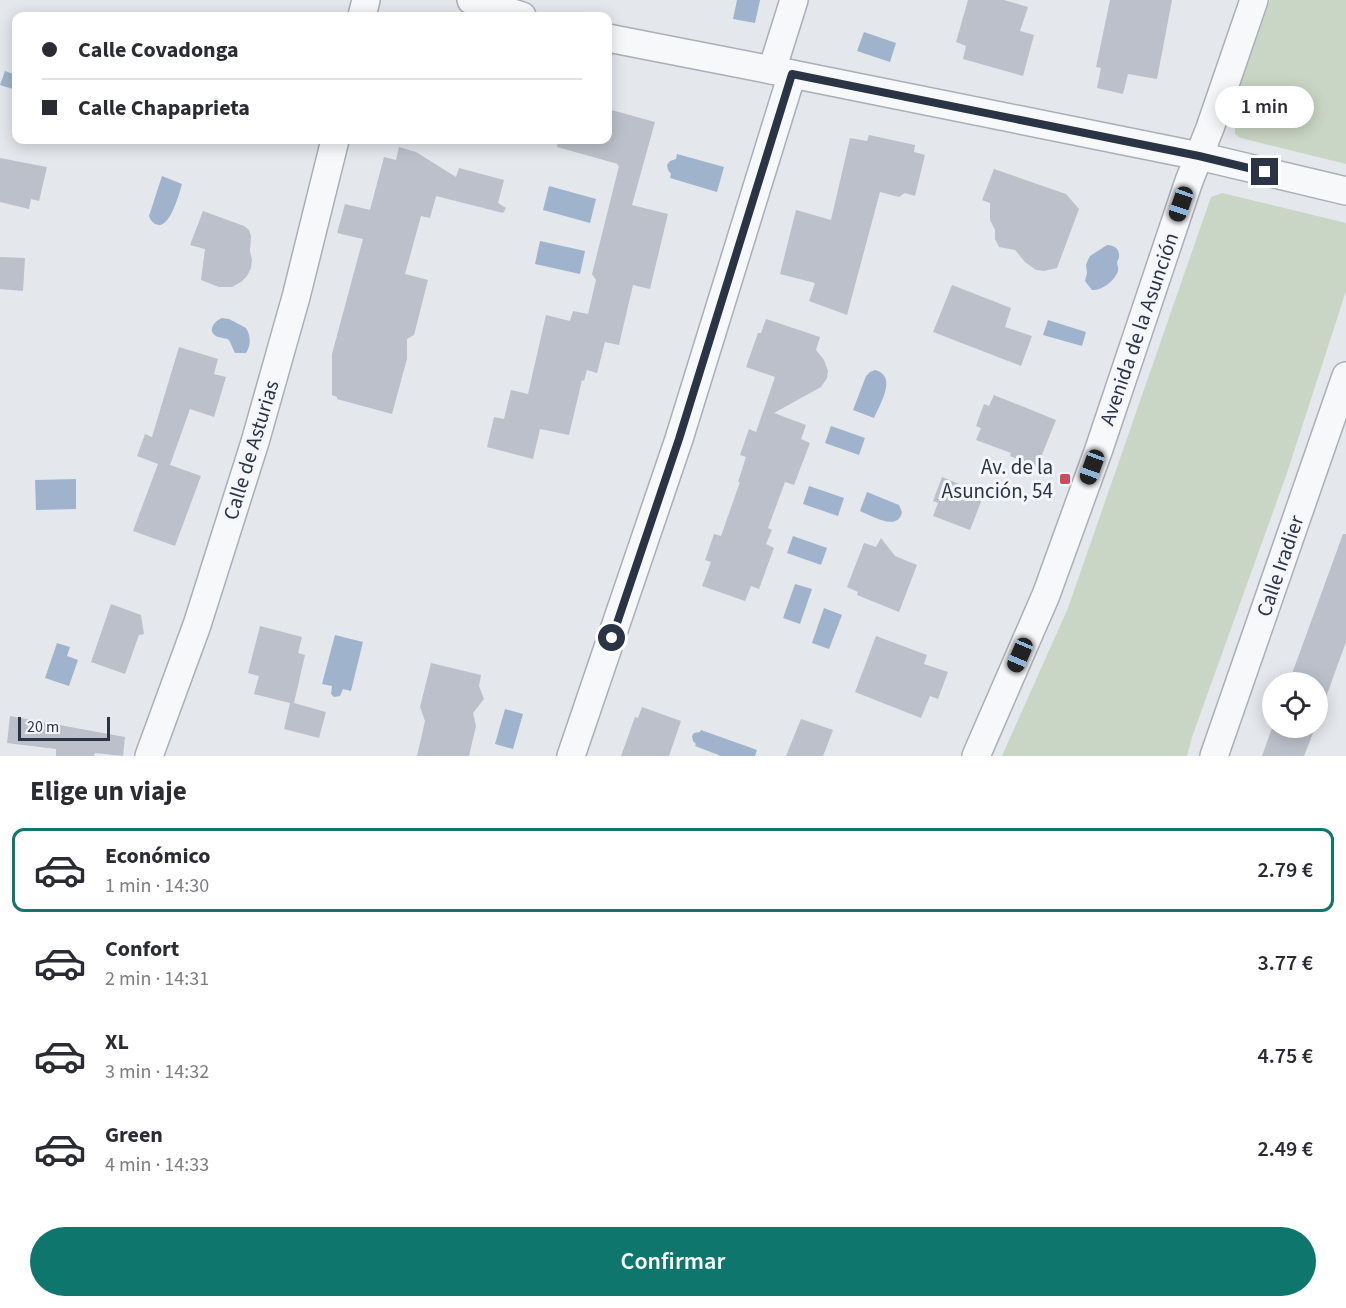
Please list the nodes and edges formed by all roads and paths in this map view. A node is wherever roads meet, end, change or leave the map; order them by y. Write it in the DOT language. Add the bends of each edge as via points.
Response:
graph roads {
  1 [pos="471,0"];
  2 [pos="794,0"];
  3 [pos="1254,0"];
  4 [pos="509,12"];
  5 [pos="612,39"];
  6 [pos="782,72"];
  7 [pos="334,144"];
  8 [pos="1199,156"];
  9 [pos="1346,191"];
  10 [pos="1346,376"];
  11 [pos="149,756"];
  12 [pos="571,756"];
  13 [pos="976,756"];
  14 [pos="1214,756"];
  1 -- 4 [label="street"];
  2 -- 6 [label="street"];
  3 -- 8 [label="street, Avenida de la Asunción"];
  5 -- 6 [label="street"];
  6 -- 8 [label="street"];
  6 -- 12 [label="street" via="679,439"];
  7 -- 11 [label="street, Calle de Asturias" via="255,442 197,625"];
  8 -- 9 [label="street"];
  8 -- 13 [label="street, Avenida de la Asunción" via="1046,595"];
  10 -- 14 [label="street, Calle Iradier"];
}
